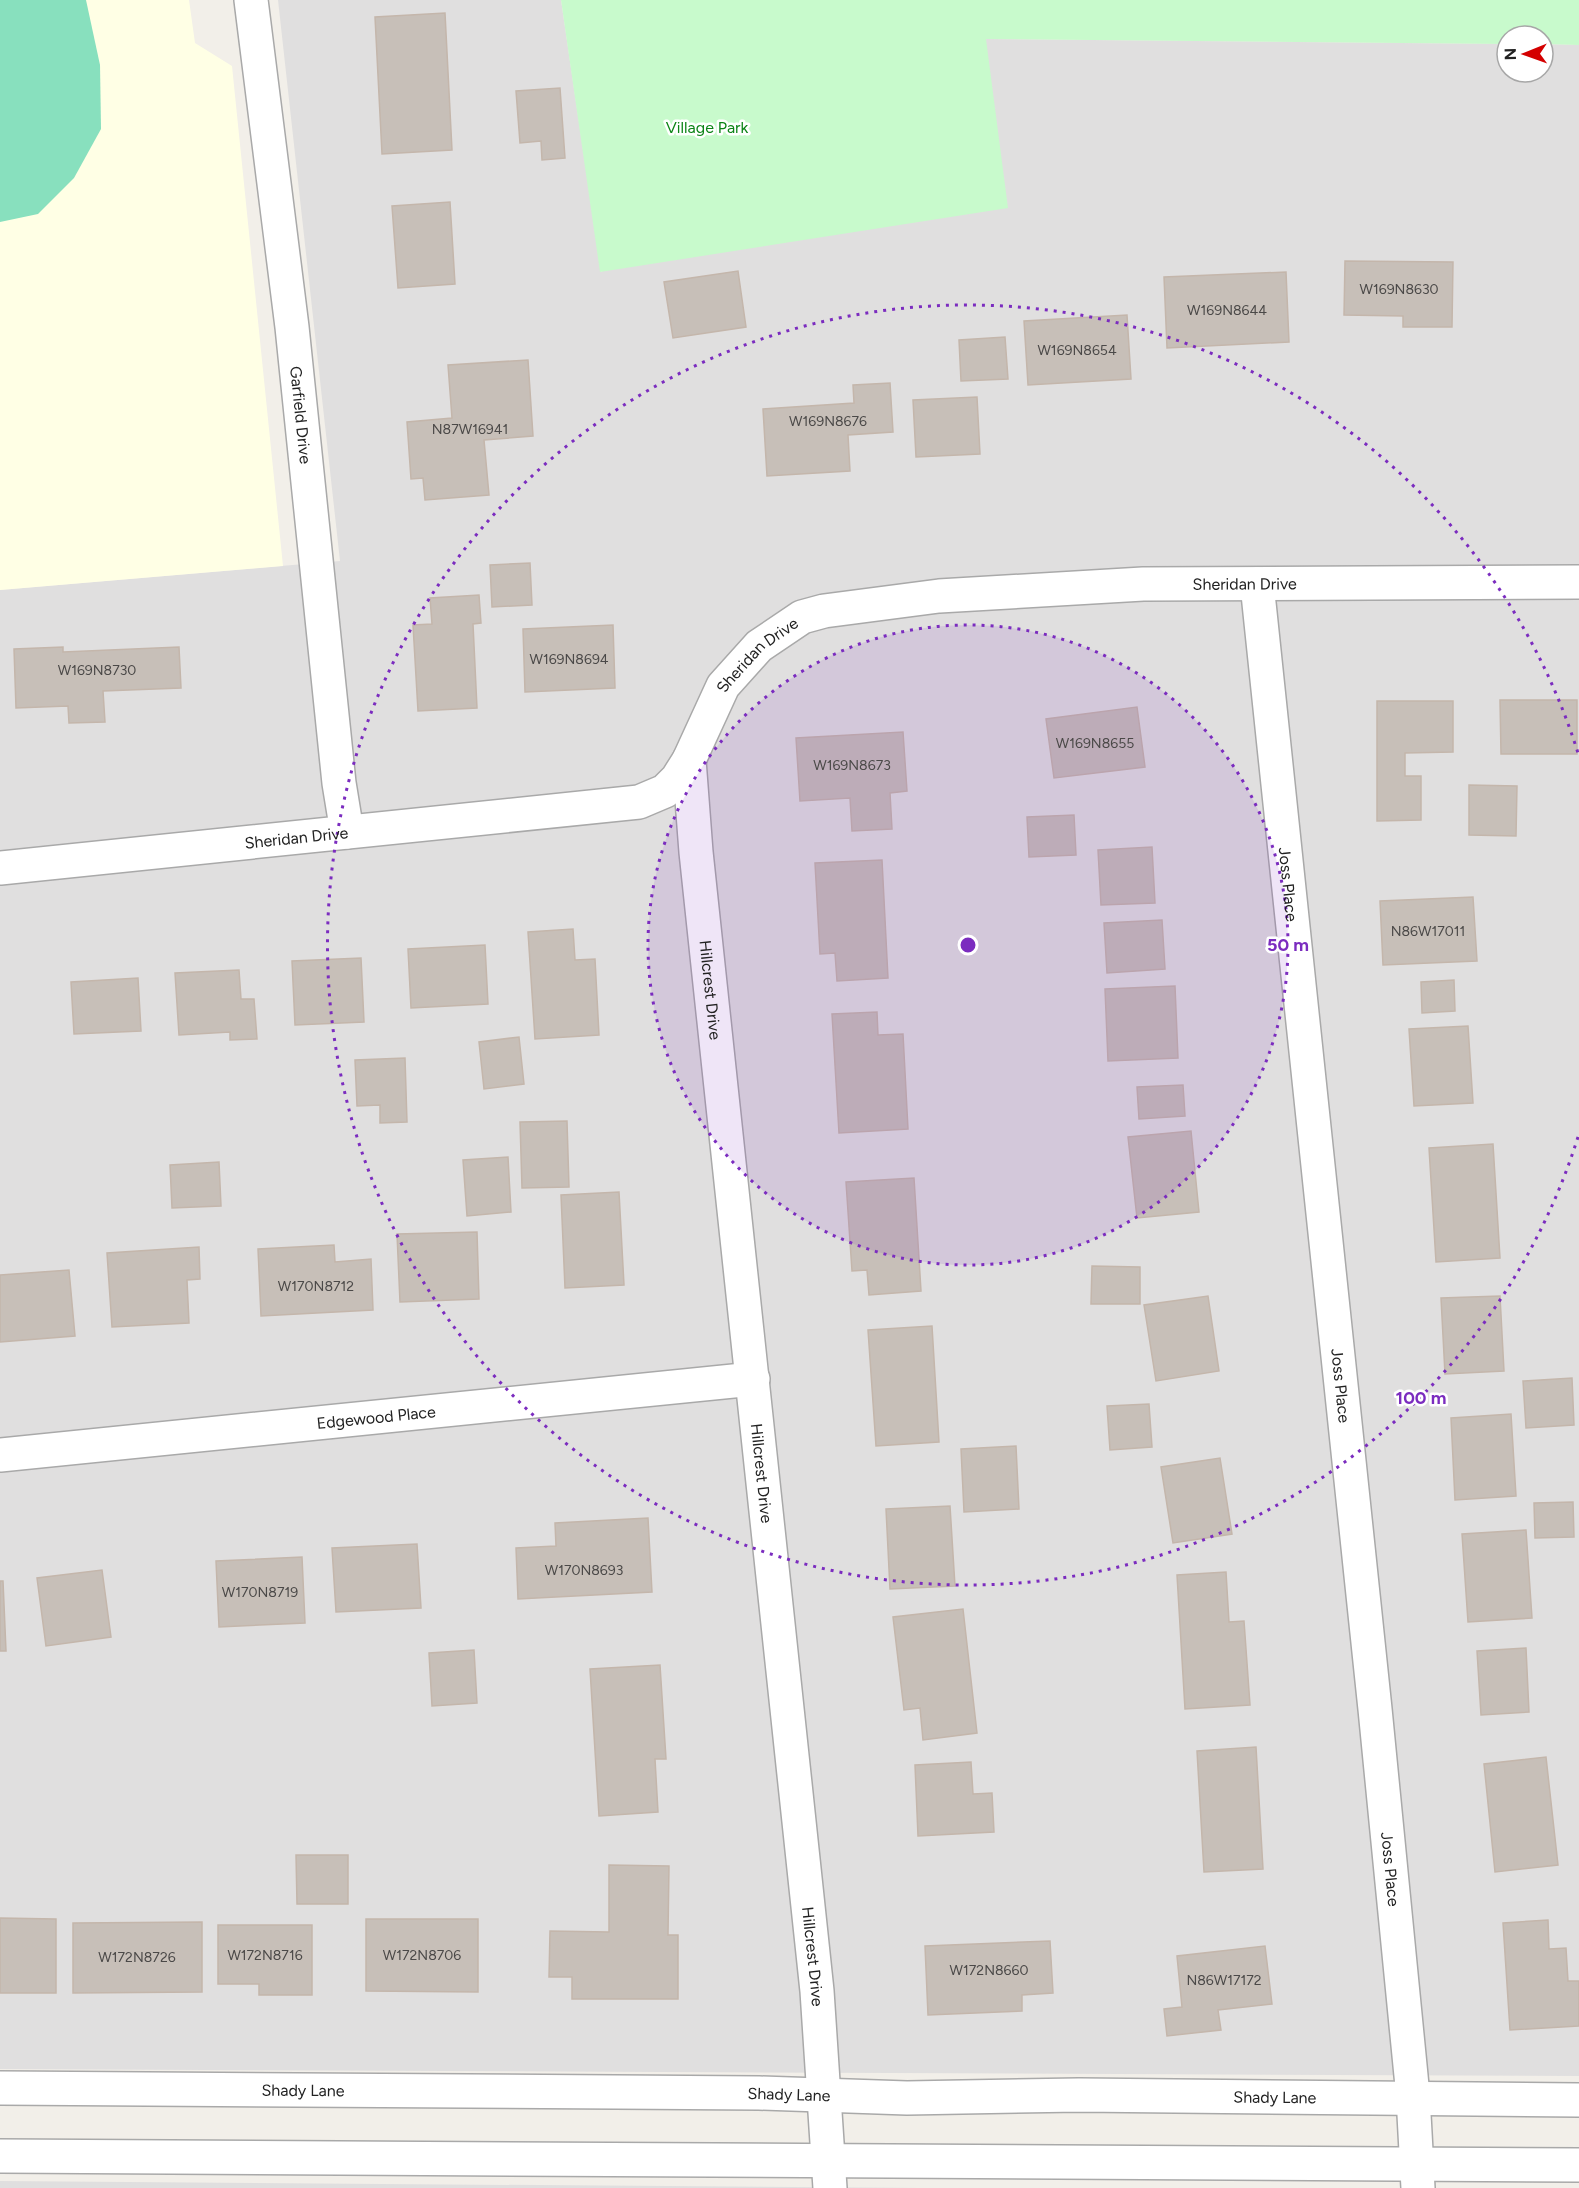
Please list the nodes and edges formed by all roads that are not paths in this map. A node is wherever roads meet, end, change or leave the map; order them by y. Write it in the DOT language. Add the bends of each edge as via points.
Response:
graph roads {
  1 [pos="250,0"];
  2 [pos="1579,582"];
  3 [pos="1257,584"];
  4 [pos="689,760"];
  5 [pos="347,832"];
  6 [pos="0,868"];
  7 [pos="753,1379"];
  8 [pos="0,1455"];
  9 [pos="0,2088"];
  10 [pos="823,2096"];
  11 [pos="1413,2097"];
  12 [pos="1579,2100"];
  13 [pos="0,2156"];
  14 [pos="1579,2165"];
  15 [pos="830,2175"];
  16 [pos="1418,2176"];
  1 -- 5 [label="street, Garfield Drive" via="292,327"];
  2 -- 3 [label="street, Sheridan Drive"];
  3 -- 4 [label="street, Sheridan Drive" via="1143,584 939,596 866,603 802,617 759,646 723,686"];
  3 -- 11 [label="street, Joss Place"];
  4 -- 5 [label="street, Sheridan Drive" via="665,791 639,802"];
  4 -- 7 [label="street, Hillcrest Drive"];
  5 -- 6 [label="street, Sheridan Drive"];
  7 -- 8 [label="street, Edgewood Place"];
  7 -- 10 [label="street, Hillcrest Drive" via="817,1991"];
  9 -- 10 [label="street, Shady Lane"];
  10 -- 11 [label="street, Shady Lane"];
  10 -- 15 [label="street, Hillcrest Drive"];
  11 -- 12 [label="street, Shady Lane"];
  11 -- 16 [label="street, Joss Place"];
  13 -- 15 [label="street"];
  14 -- 16 [label="street"];
  15 -- 16 [label="street"];
}
